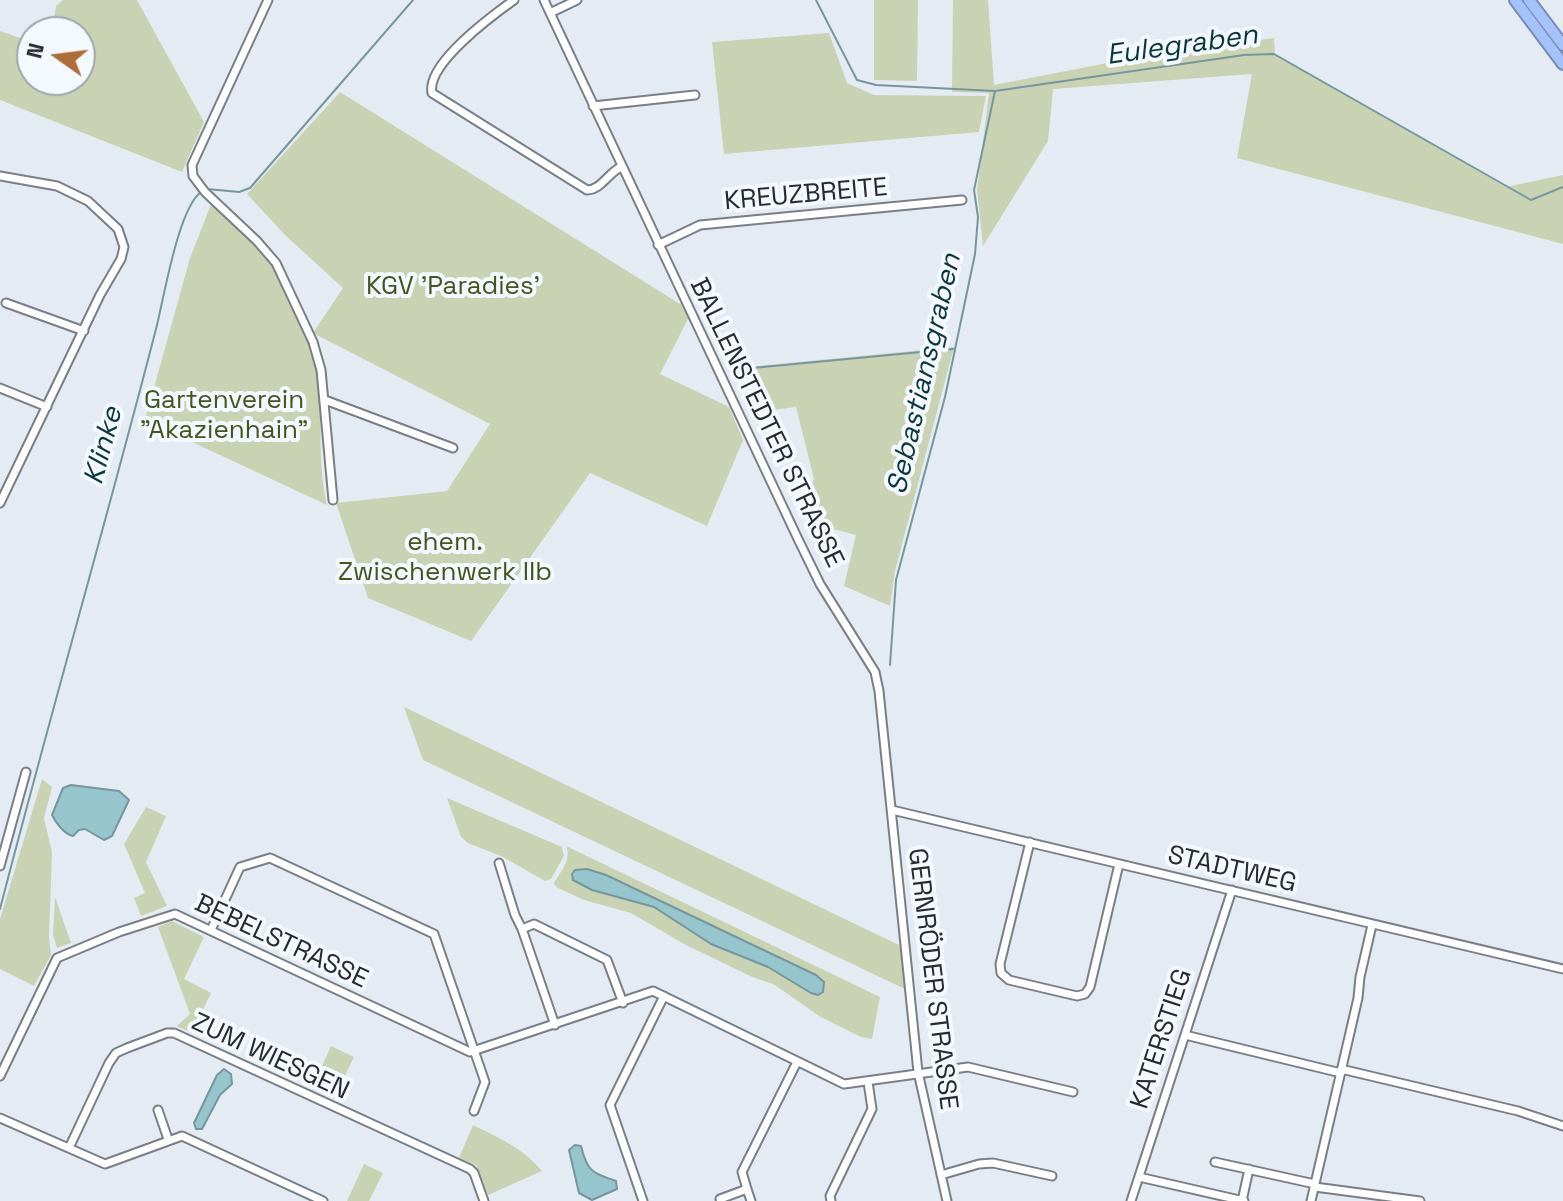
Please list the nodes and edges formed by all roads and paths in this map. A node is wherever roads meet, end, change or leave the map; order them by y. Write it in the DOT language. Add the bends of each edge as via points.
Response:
graph roads {
  1 [pos="268,0"];
  2 [pos="514,0"];
  3 [pos="544,0"];
  4 [pos="577,0"];
  5 [pos="1515,0"];
  6 [pos="1529,0"];
  7 [pos="550,13"];
  8 [pos="1563,45"];
  9 [pos="1563,64"];
  10 [pos="695,95"];
  11 [pos="593,106"];
  12 [pos="621,167"];
  13 [pos="0,176"];
  14 [pos="962,200"];
  15 [pos="658,245"];
  16 [pos="6,303"];
  17 [pos="84,331"];
  18 [pos="0,388"];
  19 [pos="325,400"];
  20 [pos="47,407"];
  21 [pos="453,448"];
  22 [pos="1,498"];
  23 [pos="333,500"];
  24 [pos="886,760"];
  25 [pos="26,772"];
  26 [pos="892,810"];
  27 [pos="1030,842"];
  28 [pos="499,863"];
  29 [pos="1119,864"];
  30 [pos="0,866"];
  31 [pos="1232,890"];
  32 [pos="1372,925"];
  33 [pos="522,929"];
  34 [pos="211,930"];
  35 [pos="1563,969"];
  36 [pos="664,996"];
  37 [pos="623,1003"];
  38 [pos="555,1025"];
  39 [pos="1185,1035"];
  40 [pos="474,1052"];
  41 [pos="797,1062"];
  42 [pos="1341,1071"];
  43 [pos="918,1072"];
  44 [pos="0,1076"];
  45 [pos="868,1082"];
  46 [pos="1073,1092"];
  47 [pos="158,1110"];
  48 [pos="474,1111"];
  49 [pos="0,1118"];
  50 [pos="1563,1126"];
  51 [pos="168,1139"];
  52 [pos="69,1148"];
  53 [pos="1215,1162"];
  54 [pos="1249,1169"];
  55 [pos="941,1175"];
  56 [pos="1052,1176"];
  57 [pos="1139,1177"];
  58 [pos="1315,1185"];
  59 [pos="747,1189"];
  60 [pos="720,1199"];
  61 [pos="323,1201"];
  62 [pos="484,1201"];
  63 [pos="643,1201"];
  64 [pos="751,1201"];
  65 [pos="831,1201"];
  66 [pos="947,1201"];
  67 [pos="1131,1201"];
  68 [pos="1243,1201"];
  69 [pos="1311,1201"];
  70 [pos="1420,1201"];
  1 -- 19 [label="street" via="192,165 193,176 276,263 313,342"];
  2 -- 12 [label="street" via="462,42 433,79 432,93 587,190"];
  3 -- 7 [label="street, BALLENSTEDTER STRASSE"];
  4 -- 7 [label="street"];
  5 -- 9 [label="highway"];
  6 -- 8 [label="highway"];
  7 -- 11 [label="street, BALLENSTEDTER STRASSE"];
  10 -- 11 [label="street"];
  11 -- 12 [label="street, BALLENSTEDTER STRASSE"];
  12 -- 15 [label="street, BALLENSTEDTER STRASSE"];
  13 -- 17 [label="street" via="69,191 118,229 123,255"];
  14 -- 15 [label="street, KREUZBREITE" via="700,225"];
  15 -- 24 [label="street, BALLENSTEDTER STRASSE" via="803,551 875,672"];
  16 -- 17 [label="street"];
  17 -- 20 [label="street"];
  18 -- 20 [label="street"];
  19 -- 21 [label="street"];
  19 -- 23 [label="street"];
  20 -- 22 [label="street"];
  24 -- 26 [label="street, GERNRÖDER STRASSE"];
  25 -- 30 [label="street"];
  26 -- 27 [label="street, STADTWEG"];
  26 -- 43 [label="street, GERNRÖDER STRASSE"];
  27 -- 29 [label="street, STADTWEG"];
  27 -- 29 [label="street" via="1000,964 1007,979 1085,994"];
  28 -- 33 [label="street"];
  29 -- 31 [label="street, STADTWEG"];
  31 -- 32 [label="street, STADTWEG"];
  31 -- 39 [label="street, KATERSTIEG"];
  32 -- 35 [label="street, STADTWEG"];
  32 -- 42 [label="street"];
  33 -- 37 [label="street" via="534,924 607,960"];
  33 -- 38 [label="street"];
  34 -- 40 [label="street, BEBELSTRASSE"];
  34 -- 40 [label="street" via="240,867 264,858 361,899 434,934"];
  34 -- 44 [label="street, BEBELSTRASSE" via="169,914 57,958"];
  36 -- 37 [label="street" via="653,991"];
  36 -- 41 [label="street"];
  36 -- 63 [label="street" via="610,1105"];
  37 -- 38 [label="street"];
  38 -- 40 [label="street"];
  39 -- 42 [label="street"];
  39 -- 57 [label="street, KATERSTIEG"];
  40 -- 48 [label="street" via="485,1082"];
  41 -- 45 [label="street" via="844,1084"];
  41 -- 59 [label="street" via="742,1172"];
  42 -- 50 [label="street"];
  42 -- 58 [label="street"];
  43 -- 45 [label="street"];
  43 -- 46 [label="street" via="968,1067"];
  43 -- 55 [label="street, GERNRÖDER STRASSE"];
  45 -- 65 [label="street" via="872,1110"];
  47 -- 51 [label="street"];
  49 -- 52 [label="street"];
  51 -- 52 [label="street" via="105,1164"];
  51 -- 61 [label="street" via="192,1139"];
  52 -- 62 [label="street, ZUM WIESGEN" via="116,1053 174,1033 470,1169"];
  53 -- 54 [label="street"];
  54 -- 58 [label="street"];
  54 -- 68 [label="street"];
  55 -- 56 [label="street" via="993,1163"];
  55 -- 66 [label="street, GERNRÖDER STRASSE"];
  57 -- 67 [label="street, KATERSTIEG"];
  57 -- 68 [label="street"];
  58 -- 69 [label="street"];
  58 -- 70 [label="street"];
  59 -- 60 [label="street"];
  59 -- 64 [label="street"];
}
